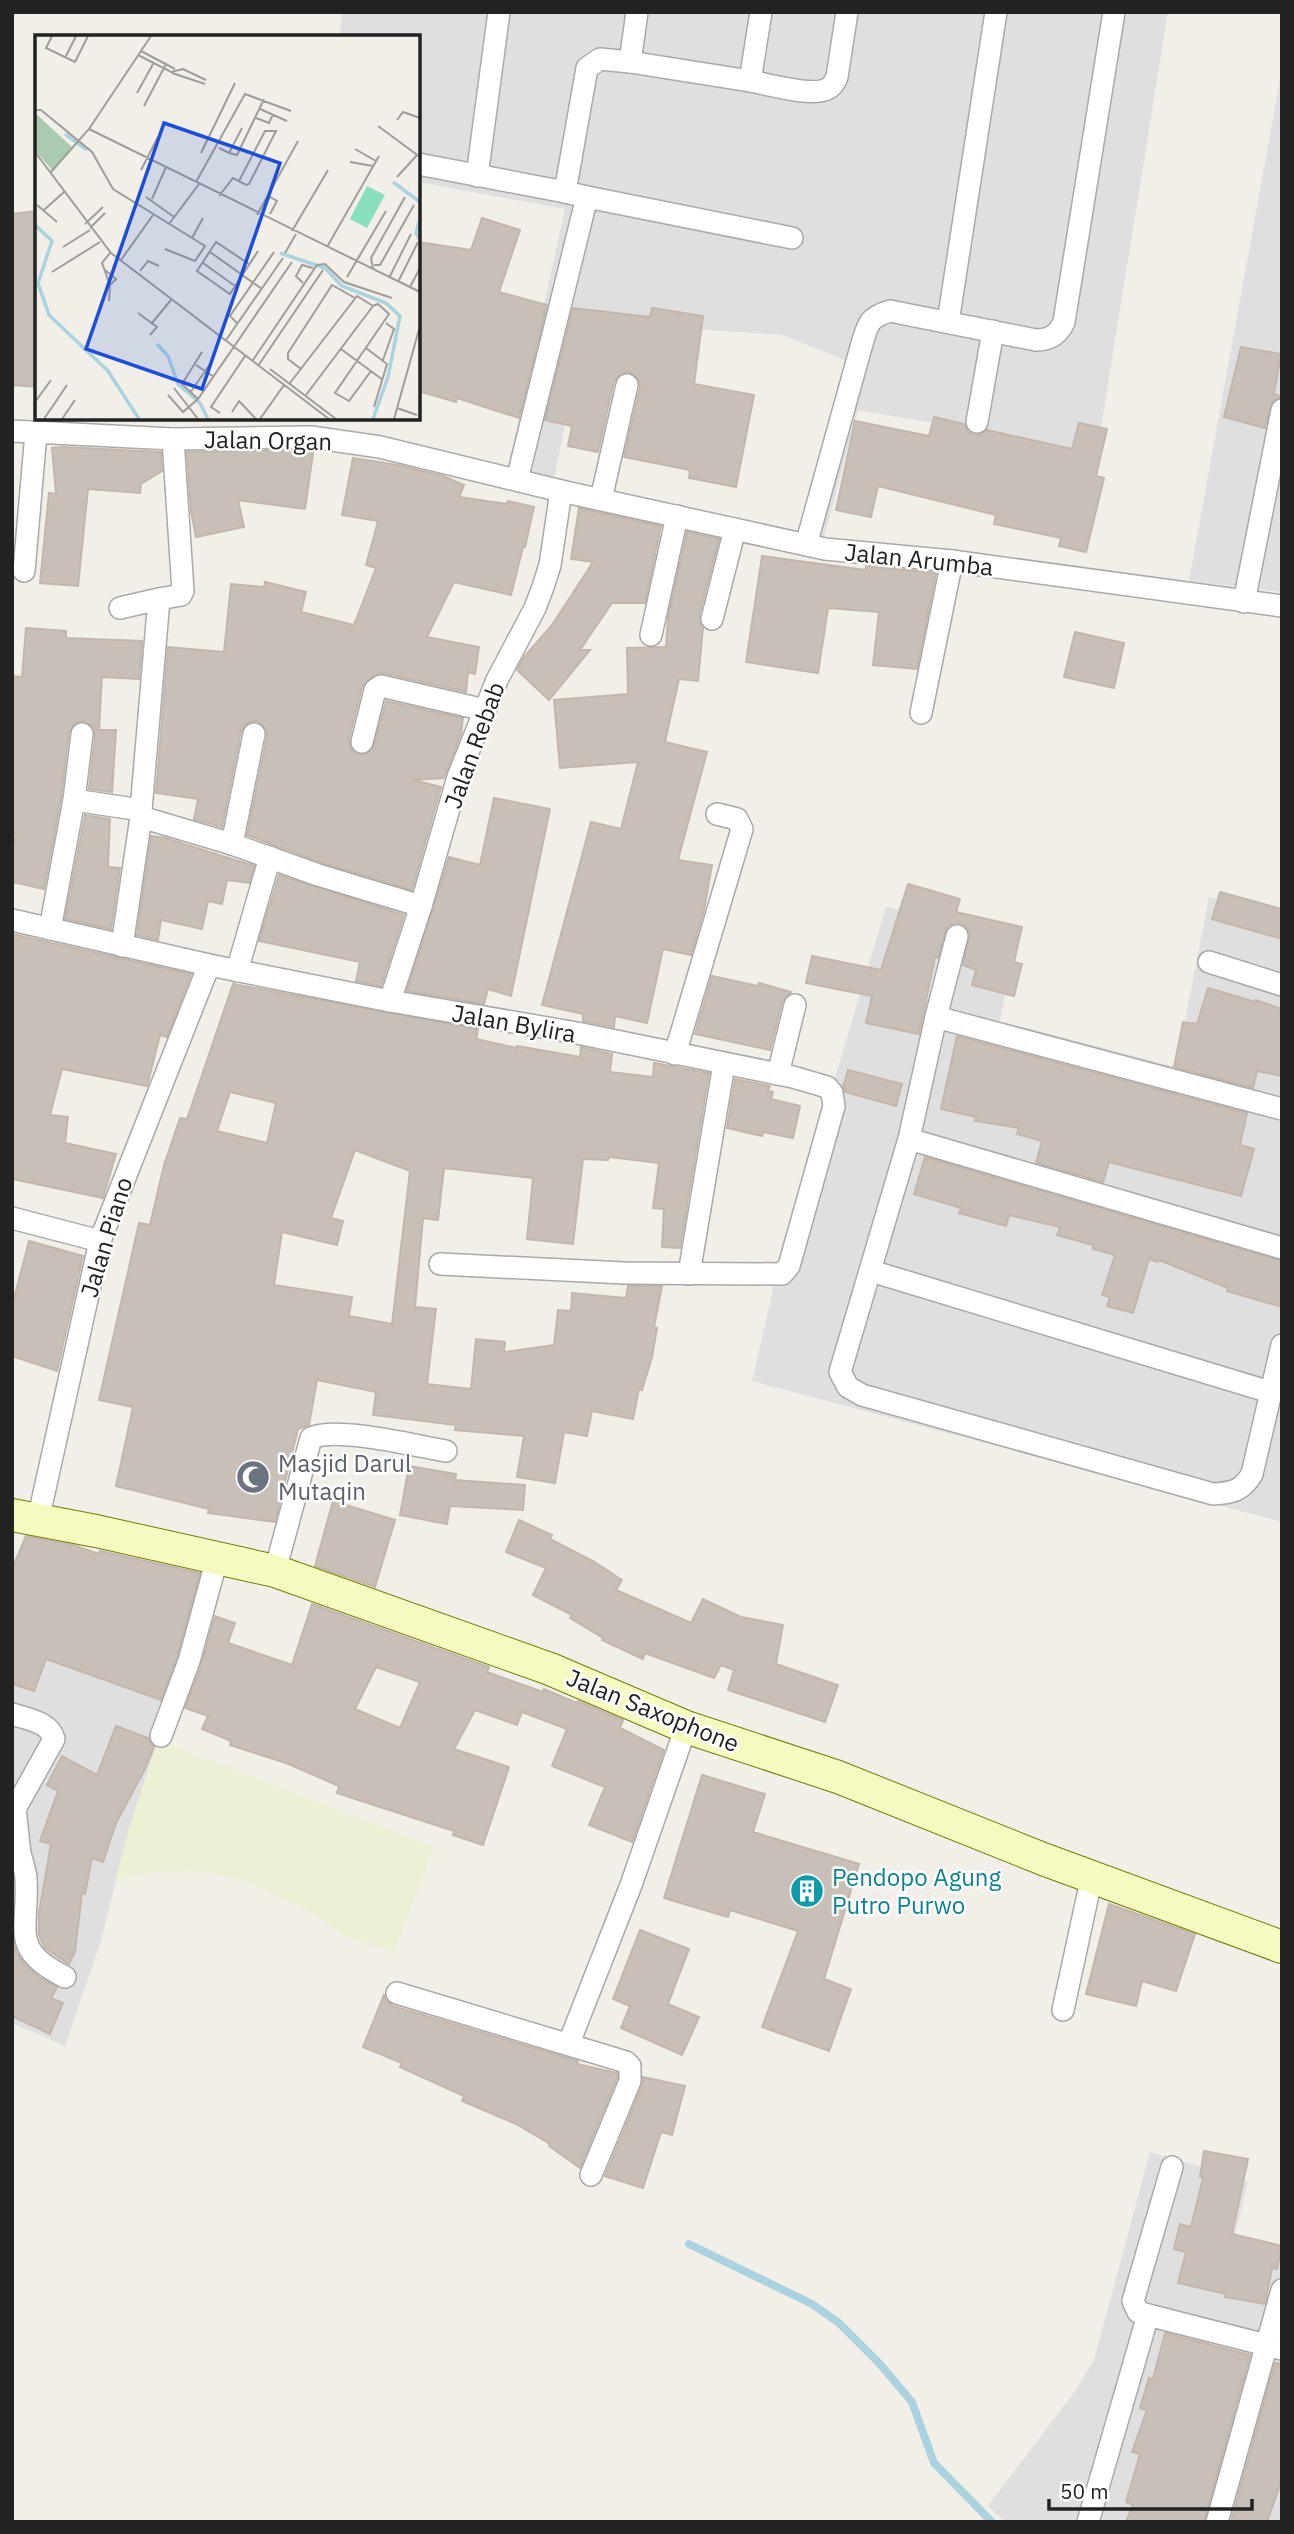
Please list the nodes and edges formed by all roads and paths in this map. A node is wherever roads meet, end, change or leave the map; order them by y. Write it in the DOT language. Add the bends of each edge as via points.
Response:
graph roads {
  1 [pos="499,12"];
  2 [pos="637,12"];
  3 [pos="761,12"];
  4 [pos="847,12"];
  5 [pos="996,12"];
  6 [pos="1114,12"];
  7 [pos="630,62"];
  8 [pos="750,81"];
  9 [pos="420,164"];
  10 [pos="477,176"];
  11 [pos="565,192"];
  12 [pos="587,197"];
  13 [pos="792,238"];
  14 [pos="948,322"];
  15 [pos="993,331"];
  16 [pos="627,385"];
  17 [pos="1282,410"];
  18 [pos="977,422"];
  19 [pos="312,428"];
  20 [pos="12,431"];
  21 [pos="36,433"];
  22 [pos="173,439"];
  23 [pos="517,480"];
  24 [pos="561,491"];
  25 [pos="601,499"];
  26 [pos="677,516"];
  27 [pos="735,529"];
  28 [pos="806,545"];
  29 [pos="952,561"];
  30 [pos="24,571"];
  31 [pos="159,599"];
  32 [pos="1244,602"];
  33 [pos="1282,606"];
  34 [pos="120,608"];
  35 [pos="712,619"];
  36 [pos="652,635"];
  37 [pos="485,710"];
  38 [pos="921,713"];
  39 [pos="82,734"];
  40 [pos="254,734"];
  41 [pos="362,742"];
  42 [pos="74,800"];
  43 [pos="141,813"];
  44 [pos="716,814"];
  45 [pos="232,844"];
  46 [pos="270,858"];
  47 [pos="421,906"];
  48 [pos="12,920"];
  49 [pos="50,929"];
  50 [pos="957,936"];
  51 [pos="122,946"];
  52 [pos="1209,962"];
  53 [pos="209,965"];
  54 [pos="237,971"];
  55 [pos="1282,985"];
  56 [pos="390,1001"];
  57 [pos="794,1005"];
  58 [pos="936,1017"];
  59 [pos="675,1054"];
  60 [pos="724,1063"];
  61 [pos="778,1074"];
  62 [pos="1282,1109"];
  63 [pos="909,1139"];
  64 [pos="12,1218"];
  65 [pos="100,1241"];
  66 [pos="1282,1248"];
  67 [pos="440,1264"];
  68 [pos="871,1271"];
  69 [pos="689,1274"];
  70 [pos="1282,1345"];
  71 [pos="1270,1392"];
  72 [pos="446,1451"];
  73 [pos="25,1517"];
  74 [pos="217,1559"];
  75 [pos="275,1571"];
  76 [pos="12,1714"];
  77 [pos="686,1727"];
  78 [pos="161,1736"];
  79 [pos="14,1807"];
  80 [pos="1092,1876"];
  81 [pos="1282,1947"];
  82 [pos="65,1977"];
  83 [pos="397,1993"];
  84 [pos="1063,2010"];
  85 [pos="569,2043"];
  86 [pos="1172,2166"];
  87 [pos="590,2175"];
  88 [pos="1282,2290"];
  89 [pos="1148,2315"];
  90 [pos="1274,2347"];
  91 [pos="1088,2522"];
  92 [pos="1217,2522"];
  1 -- 10 [label="street"];
  2 -- 7 [label="street"];
  3 -- 8 [label="street"];
  4 -- 8 [label="street" via="837,77 825,91"];
  5 -- 14 [label="street"];
  6 -- 15 [label="street" via="1064,322 1060,331 1043,340"];
  7 -- 8 [label="street"];
  7 -- 11 [label="street" via="600,60 587,68"];
  9 -- 10 [label="street"];
  10 -- 11 [label="street"];
  11 -- 12 [label="street"];
  12 -- 13 [label="street"];
  12 -- 23 [label="street"];
  14 -- 15 [label="street"];
  14 -- 28 [label="street" via="890,312 875,316 868,324"];
  15 -- 18 [label="street"];
  16 -- 25 [label="street"];
  17 -- 32 [label="street"];
  19 -- 22 [label="street, Jalan Organ"];
  19 -- 23 [label="street, Jalan Organ"];
  20 -- 21 [label="street, Jalan Organ"];
  21 -- 22 [label="street, Jalan Organ"];
  21 -- 30 [label="street"];
  22 -- 31 [label="street" via="183,583 181,595"];
  23 -- 24 [label="street, Jalan Organ"];
  24 -- 25 [label="street, Jalan Arumba"];
  24 -- 37 [label="street, Jalan Rebab" via="543,587"];
  25 -- 26 [label="street, Jalan Arumba"];
  26 -- 27 [label="street, Jalan Arumba"];
  26 -- 36 [label="street"];
  27 -- 28 [label="street, Jalan Arumba"];
  27 -- 35 [label="street"];
  28 -- 29 [label="street, Jalan Arumba"];
  29 -- 32 [label="street, Jalan Arumba"];
  29 -- 38 [label="street"];
  31 -- 34 [label="street"];
  31 -- 43 [label="street"];
  32 -- 33 [label="street, Jalan Arumba"];
  37 -- 41 [label="street" via="381,686 375,690"];
  37 -- 47 [label="street, Jalan Rebab" via="458,777"];
  39 -- 42 [label="street"];
  40 -- 45 [label="street"];
  42 -- 43 [label="street"];
  42 -- 49 [label="street"];
  43 -- 45 [label="street"];
  43 -- 51 [label="street"];
  44 -- 59 [label="street" via="737,819 742,829"];
  45 -- 46 [label="street"];
  46 -- 47 [label="street"];
  46 -- 54 [label="street"];
  47 -- 56 [label="street, Jalan Rebab"];
  48 -- 49 [label="street, Jalan Bylira"];
  49 -- 51 [label="street, Jalan Bylira"];
  50 -- 58 [label="street"];
  51 -- 53 [label="street, Jalan Bylira"];
  52 -- 55 [label="street"];
  53 -- 54 [label="street, Jalan Bylira"];
  53 -- 65 [label="street, Jalan Piano"];
  54 -- 56 [label="street, Jalan Bylira"];
  56 -- 59 [label="street, Jalan Bylira"];
  57 -- 61 [label="street"];
  58 -- 62 [label="street"];
  58 -- 63 [label="street"];
  59 -- 60 [label="street, Jalan Bylira"];
  60 -- 61 [label="street, Jalan Bylira"];
  60 -- 69 [label="street"];
  61 -- 69 [label="street, Jalan Bylira" via="827,1087 835,1100 786,1270 777,1275"];
  63 -- 66 [label="street"];
  63 -- 68 [label="street"];
  64 -- 65 [label="street"];
  65 -- 73 [label="street, Jalan Piano"];
  67 -- 69 [label="street"];
  68 -- 71 [label="street"];
  68 -- 71 [label="street" via="840,1372 848,1387 862,1395 1213,1494 1232,1493 1246,1485"];
  70 -- 71 [label="street"];
  72 -- 75 [label="street" via="372,1438 325,1434 311,1438"];
  73 -- 74 [label="main road, Jalan Saxophone"];
  74 -- 75 [label="main road, Jalan Saxophone"];
  74 -- 78 [label="street" via="189,1661"];
  75 -- 77 [label="main road, Jalan Saxophone" via="550,1669"];
  76 -- 79 [label="street" via="47,1726 54,1739"];
  77 -- 80 [label="main road, Jalan Saxophone" via="838,1777"];
  77 -- 85 [label="street"];
  79 -- 82 [label="street" via="26,1877 23,1929 27,1947 42,1966"];
  80 -- 81 [label="main road, Jalan Saxophone"];
  80 -- 84 [label="street"];
  83 -- 85 [label="street"];
  85 -- 87 [label="street" via="630,2066 630,2081"];
  86 -- 89 [label="street" via="1133,2301 1138,2312"];
  88 -- 90 [label="street"];
  89 -- 90 [label="street"];
  89 -- 91 [label="street"];
  90 -- 92 [label="street"];
}
